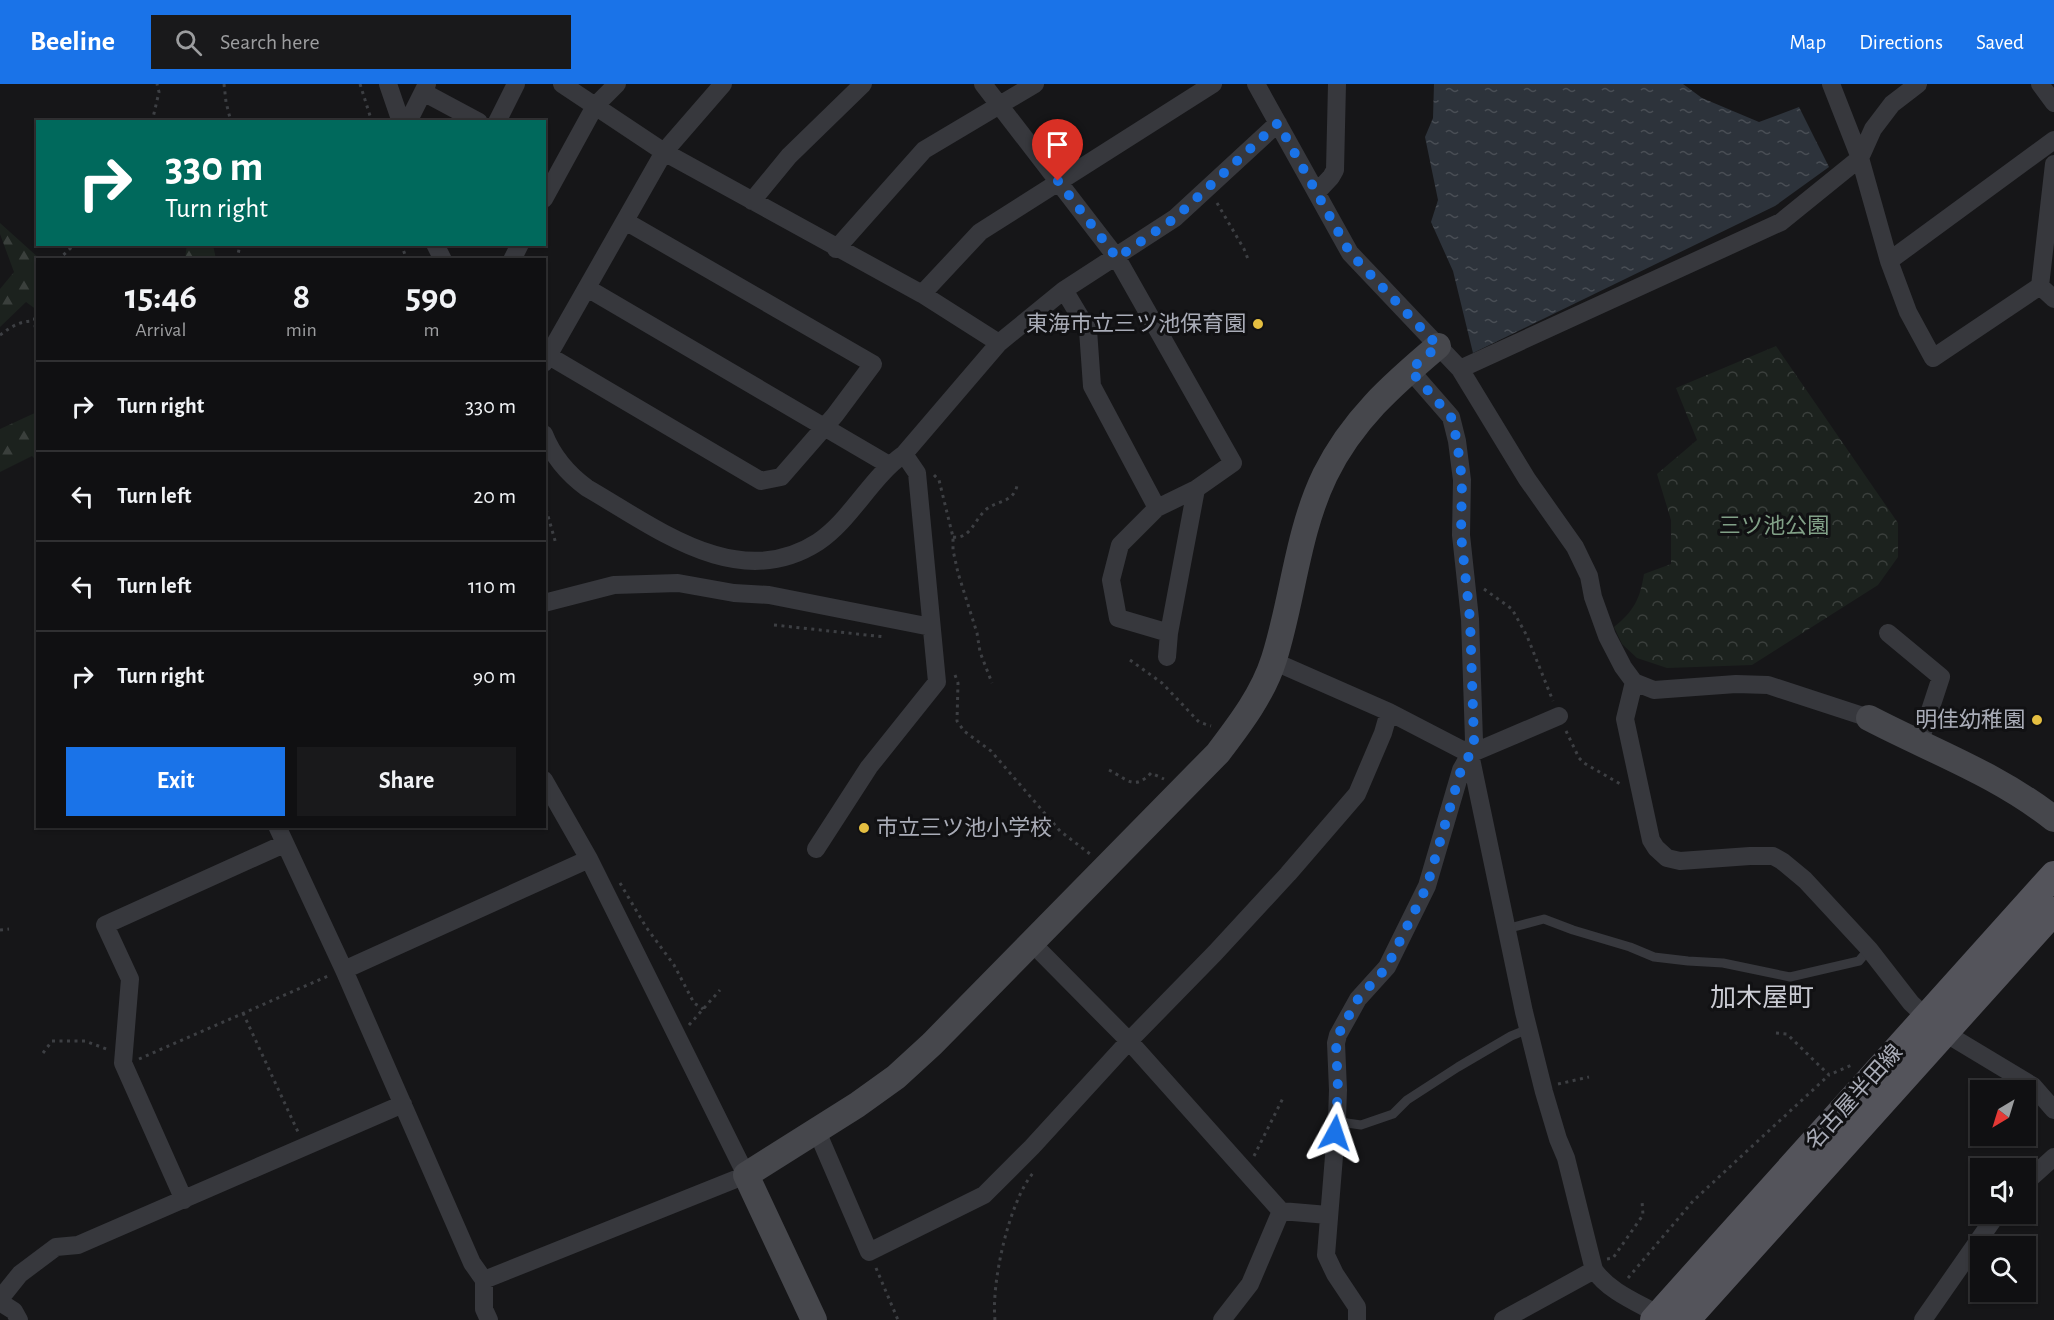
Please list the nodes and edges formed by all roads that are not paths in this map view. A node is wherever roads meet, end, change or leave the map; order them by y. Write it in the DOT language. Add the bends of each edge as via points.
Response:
graph roads {
  1 [pos="388,84"];
  2 [pos="516,84"];
  3 [pos="562,84"];
  4 [pos="617,84"];
  5 [pos="723,84"];
  6 [pos="863,84"];
  7 [pos="983,84"];
  8 [pos="1035,84"];
  9 [pos="1213,84"];
  10 [pos="1256,84"];
  11 [pos="1337,84"];
  12 [pos="1831,84"];
  13 [pos="1918,84"];
  14 [pos="2040,84"];
  15 [pos="425,88"];
  16 [pos="2054,103"];
  17 [pos="595,106"];
  18 [pos="1000,106"];
  19 [pos="400,120"];
  20 [pos="409,120"];
  21 [pos="475,120"];
  22 [pos="498,120"];
  23 [pos="1278,123"];
  24 [pos="2054,140"];
  25 [pos="664,152"];
  26 [pos="1860,158"];
  27 [pos="2054,164"];
  28 [pos="1058,181"];
  29 [pos="1317,192"];
  30 [pos="546,196"];
  31 [pos="752,201"];
  32 [pos="625,221"];
  33 [pos="836,249"];
  34 [pos="1117,258"];
  35 [pos="1889,261"];
  36 [pos="2040,286"];
  37 [pos="587,288"];
  38 [pos="1064,290"];
  39 [pos="922,294"];
  40 [pos="2054,299"];
  41 [pos="999,343"];
  42 [pos="1438,346"];
  43 [pos="546,357"];
  44 [pos="1460,369"];
  45 [pos="1410,370"];
  46 [pos="824,426"];
  47 [pos="546,438"];
  48 [pos="896,460"];
  49 [pos="1196,489"];
  50 [pos="1157,508"];
  51 [pos="546,602"];
  52 [pos="931,627"];
  53 [pos="1169,633"];
  54 [pos="1888,633"];
  55 [pos="1167,657"];
  56 [pos="1273,661"];
  57 [pos="1634,682"];
  58 [pos="1389,712"];
  59 [pos="1558,716"];
  60 [pos="1869,718"];
  61 [pos="1919,744"];
  62 [pos="1470,754"];
  63 [pos="546,784"];
  64 [pos="2054,819"];
  65 [pos="278,828"];
  66 [pos="284,844"];
  67 [pos="816,849"];
  68 [pos="589,859"];
  69 [pos="2054,874"];
  70 [pos="2054,911"];
  71 [pos="1506,929"];
  72 [pos="1031,942"];
  73 [pos="1869,949"];
  74 [pos="344,970"];
  75 [pos="1935,1025"];
  76 [pos="1528,1029"];
  77 [pos="1129,1041"];
  78 [pos="403,1104"];
  79 [pos="2054,1110"];
  80 [pos="1337,1119"];
  81 [pos="816,1129"];
  82 [pos="2054,1158"];
  83 [pos="2036,1174"];
  84 [pos="746,1175"];
  85 [pos="184,1200"];
  86 [pos="1281,1210"];
  87 [pos="1328,1215"];
  88 [pos="1990,1224"];
  89 [pos="1593,1266"];
  90 [pos="484,1280"];
  91 [pos="0,1300"];
  92 [pos="1666,1319"];
  93 [pos="19,1320"];
  94 [pos="489,1320"];
  95 [pos="814,1320"];
  96 [pos="1222,1320"];
  97 [pos="1357,1320"];
  98 [pos="1503,1320"];
  99 [pos="1923,1320"];
  1 -- 19 [label="street"];
  2 -- 22 [label="street"];
  3 -- 17 [label="street"];
  4 -- 17 [label="street"];
  5 -- 25 [label="street"];
  6 -- 31 [label="street" via="789,156"];
  7 -- 18 [label="street"];
  8 -- 18 [label="street"];
  9 -- 28 [label="street"];
  10 -- 23 [label="street"];
  11 -- 29 [label="street" via="1335,170"];
  12 -- 26 [label="street"];
  13 -- 26 [label="street" via="1892,104 1873,129"];
  14 -- 16 [label="street"];
  15 -- 20 [label="street"];
  15 -- 21 [label="street"];
  17 -- 25 [label="street"];
  17 -- 30 [label="street"];
  18 -- 28 [label="street"];
  18 -- 33 [label="street" via="924,150"];
  23 -- 29 [label="street"];
  23 -- 34 [label="street" via="1175,218"];
  24 -- 35 [label="street"];
  25 -- 31 [label="street"];
  25 -- 32 [label="street"];
  26 -- 35 [label="street"];
  26 -- 44 [label="street" via="1781,222"];
  27 -- 36 [label="street"];
  28 -- 34 [label="street"];
  28 -- 39 [label="street" via="980,232"];
  29 -- 42 [label="street" via="1350,253"];
  31 -- 33 [label="street"];
  32 -- 37 [label="street"];
  32 -- 46 [label="street" via="873,364"];
  33 -- 39 [label="street"];
  34 -- 38 [label="street"];
  34 -- 49 [label="street" via="1233,463"];
  35 -- 36 [label="street" via="1908,312 1933,358"];
  36 -- 40 [label="street"];
  37 -- 43 [label="street"];
  37 -- 46 [label="street"];
  38 -- 41 [label="street"];
  38 -- 50 [label="street" via="1088,330 1092,386"];
  39 -- 41 [label="street"];
  41 -- 48 [label="street"];
  42 -- 44 [label="street"];
  42 -- 45 [label="street"];
  43 -- 46 [label="street" via="761,482 781,477"];
  44 -- 57 [label="street" via="1527,479 1575,547 1589,576 1607,636"];
  45 -- 56 [label="street" via="1356,424 1325,475 1308,521"];
  45 -- 62 [label="street" via="1451,417 1457,441 1473,673 1474,741"];
  46 -- 48 [label="street"];
  47 -- 48 [label="street" via="563,468 587,488 698,550 733,560 775,559 818,542"];
  48 -- 52 [label="street" via="916,473"];
  49 -- 50 [label="street"];
  49 -- 53 [label="street"];
  50 -- 53 [label="street" via="1120,545 1111,580 1118,618"];
  51 -- 52 [label="street" via="614,585 678,583 769,595"];
  52 -- 67 [label="street" via="937,682 869,767"];
  53 -- 55 [label="street"];
  54 -- 61 [label="street" via="1941,677"];
  56 -- 58 [label="street"];
  56 -- 72 [label="street" via="1249,710 1218,753"];
  57 -- 60 [label="street" via="1654,690 1768,685"];
  57 -- 73 [label="street" via="1625,719 1656,848 1667,858 1689,862 1773,856 1805,880"];
  58 -- 62 [label="street"];
  58 -- 77 [label="street" via="1358,794 1239,927"];
  59 -- 62 [label="street"];
  60 -- 61 [label="street"];
  61 -- 64 [label="street" via="2005,785"];
  62 -- 71 [label="street"];
  62 -- 80 [label="street" via="1461,770 1427,886 1401,942 1387,967 1358,999 1338,1035"];
  63 -- 68 [label="street"];
  65 -- 66 [label="street"];
  66 -- 74 [label="street"];
  66 -- 85 [label="street" via="105,925 130,979 123,1059"];
  68 -- 74 [label="street"];
  68 -- 84 [label="street"];
  69 -- 75 [label="main road, 名古屋半田線"];
  70 -- 75 [label="main road, 名古屋半田線"];
  71 -- 73 [label="lane" via="1544,919 1654,957 1723,963 1790,977 1859,962"];
  71 -- 76 [label="street"];
  72 -- 77 [label="street"];
  72 -- 81 [label="street" via="896,1077"];
  73 -- 75 [label="street" via="1911,1003"];
  74 -- 78 [label="street"];
  75 -- 79 [label="street" via="2033,1086"];
  75 -- 92 [label="main road, 名古屋半田線"];
  75 -- 92 [label="main road, 名古屋半田線" via="1872,1077"];
  76 -- 80 [label="lane" via="1449,1073 1407,1100 1393,1114 1361,1125"];
  76 -- 89 [label="street"];
  77 -- 81 [label="street" via="984,1195 869,1252"];
  77 -- 86 [label="street"];
  78 -- 85 [label="street"];
  78 -- 90 [label="street" via="472,1263"];
  80 -- 87 [label="street"];
  81 -- 84 [label="street"];
  82 -- 83 [label="street"];
  84 -- 90 [label="street"];
  84 -- 95 [label="street"];
  85 -- 91 [label="street" via="78,1245 56,1247 20,1274"];
  86 -- 87 [label="street"];
  86 -- 96 [label="street" via="1250,1284"];
  87 -- 97 [label="street" via="1326,1255 1356,1307"];
  88 -- 99 [label="street"];
  89 -- 92 [label="street" via="1619,1293"];
  89 -- 98 [label="street"];
  90 -- 94 [label="street" via="484,1309"];
  91 -- 93 [label="street"];
}
